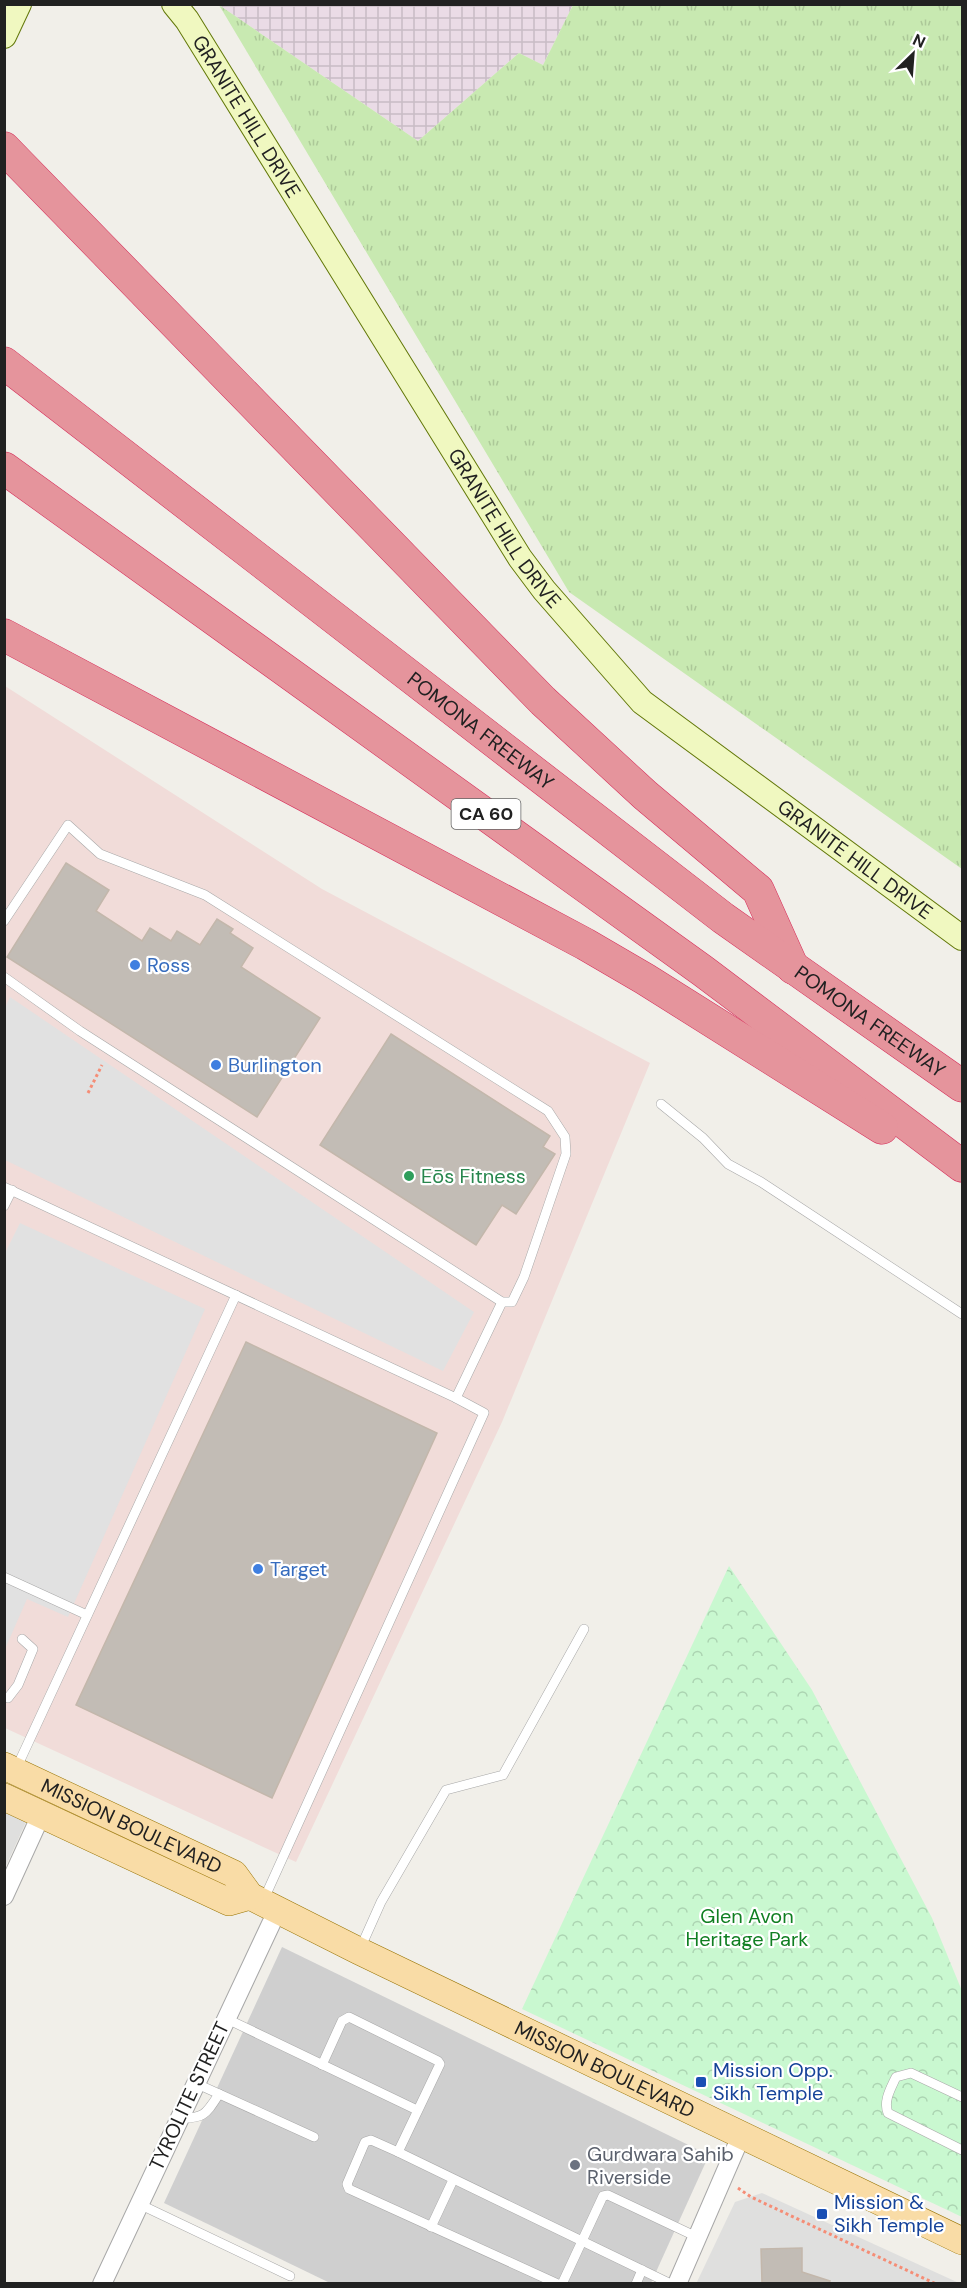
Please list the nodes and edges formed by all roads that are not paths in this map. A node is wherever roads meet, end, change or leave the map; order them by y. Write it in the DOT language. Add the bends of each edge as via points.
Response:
graph roads {
  1 [pos="174,4"];
  2 [pos="16,6"];
  3 [pos="4,36"];
  4 [pos="4,148"];
  5 [pos="4,363"];
  6 [pos="4,468"];
  7 [pos="4,635"];
  8 [pos="4,921"];
  9 [pos="963,938"];
  10 [pos="793,968"];
  11 [pos="4,977"];
  12 [pos="963,1086"];
  13 [pos="661,1104"];
  14 [pos="963,1166"];
  15 [pos="963,1179"];
  16 [pos="8,1189"];
  17 [pos="4,1206"];
  18 [pos="236,1295"];
  19 [pos="502,1302"];
  20 [pos="963,1314"];
  21 [pos="456,1398"];
  22 [pos="4,1577"];
  23 [pos="87,1616"];
  24 [pos="584,1629"];
  25 [pos="22,1639"];
  26 [pos="4,1697"];
  27 [pos="8,1782"];
  28 [pos="41,1815"];
  29 [pos="4,1896"];
  30 [pos="264,1902"];
  31 [pos="359,1952"];
  32 [pos="225,2018"];
  33 [pos="322,2065"];
  34 [pos="195,2083"];
  35 [pos="219,2094"];
  36 [pos="963,2097"];
  37 [pos="417,2110"];
  38 [pos="179,2118"];
  39 [pos="741,2136"];
  40 [pos="314,2138"];
  41 [pos="963,2150"];
  42 [pos="398,2152"];
  43 [pos="453,2180"];
  44 [pos="139,2204"];
  45 [pos="431,2227"];
  46 [pos="697,2237"];
  47 [pos="582,2240"];
  48 [pos="963,2241"];
  49 [pos="642,2270"];
  50 [pos="290,2276"];
  51 [pos="102,2283"];
  52 [pos="560,2283"];
  53 [pos="636,2283"];
  54 [pos="671,2283"];
  55 [pos="677,2283"];
  1 -- 9 [label="street, GRANITE HILL DRIVE" via="544,590 642,702"];
  2 -- 3 [label="street"];
  4 -- 10 [label="highway" via="543,701 645,795 758,890"];
  5 -- 10 [label="highway, POMONA FREEWAY"];
  6 -- 14 [label="highway, CA 60" via="703,971"];
  7 -- 15 [label="highway" via="585,944"];
  8 -- 19 [label="lane" via="68,825 100,854 205,895 548,1111 565,1137 566,1154 524,1277 512,1302"];
  10 -- 12 [label="highway, POMONA FREEWAY"];
  11 -- 19 [label="lane" via="80,1031"];
  13 -- 20 [label="lane" via="728,1164"];
  16 -- 17 [label="lane"];
  16 -- 18 [label="lane"];
  18 -- 21 [label="lane"];
  18 -- 23 [label="lane"];
  19 -- 21 [label="lane"];
  21 -- 30 [label="lane" via="484,1413"];
  22 -- 23 [label="lane"];
  23 -- 27 [label="lane"];
  24 -- 31 [label="lane" via="502,1775 446,1790 381,1902"];
  25 -- 26 [label="lane" via="33,1649 18,1685 8,1698"];
  27 -- 28 [label="main road, MISSION BOULEVARD"];
  27 -- 30 [label="main road, MISSION BOULEVARD" via="234,1874"];
  28 -- 29 [label="street"];
  28 -- 30 [label="main road, MISSION BOULEVARD" via="229,1902"];
  30 -- 31 [label="main road, MISSION BOULEVARD"];
  30 -- 32 [label="street, TYROLITE STREET"];
  31 -- 39 [label="main road, MISSION BOULEVARD"];
  32 -- 33 [label="lane"];
  32 -- 34 [label="street, TYROLITE STREET"];
  33 -- 37 [label="lane"];
  33 -- 37 [label="lane" via="342,2021 349,2017 438,2061 440,2064"];
  34 -- 35 [label="lane"];
  34 -- 38 [label="street, TYROLITE STREET"];
  35 -- 38 [label="lane" via="206,2113 196,2119"];
  35 -- 40 [label="lane"];
  36 -- 41 [label="lane" via="911,2073 902,2074 896,2077 885,2108"];
  37 -- 42 [label="lane"];
  38 -- 44 [label="street, TYROLITE STREET"];
  39 -- 46 [label="street"];
  39 -- 48 [label="main road, MISSION BOULEVARD"];
  42 -- 43 [label="lane"];
  42 -- 45 [label="lane" via="370,2140 365,2142 347,2184 349,2189"];
  43 -- 45 [label="lane"];
  43 -- 47 [label="lane"];
  44 -- 50 [label="lane"];
  44 -- 51 [label="street, TYROLITE STREET"];
  45 -- 52 [label="lane"];
  46 -- 47 [label="lane" via="608,2195 603,2196"];
  46 -- 55 [label="street"];
  47 -- 49 [label="lane"];
  47 -- 52 [label="lane"];
  49 -- 53 [label="lane"];
  49 -- 54 [label="lane"];
}
